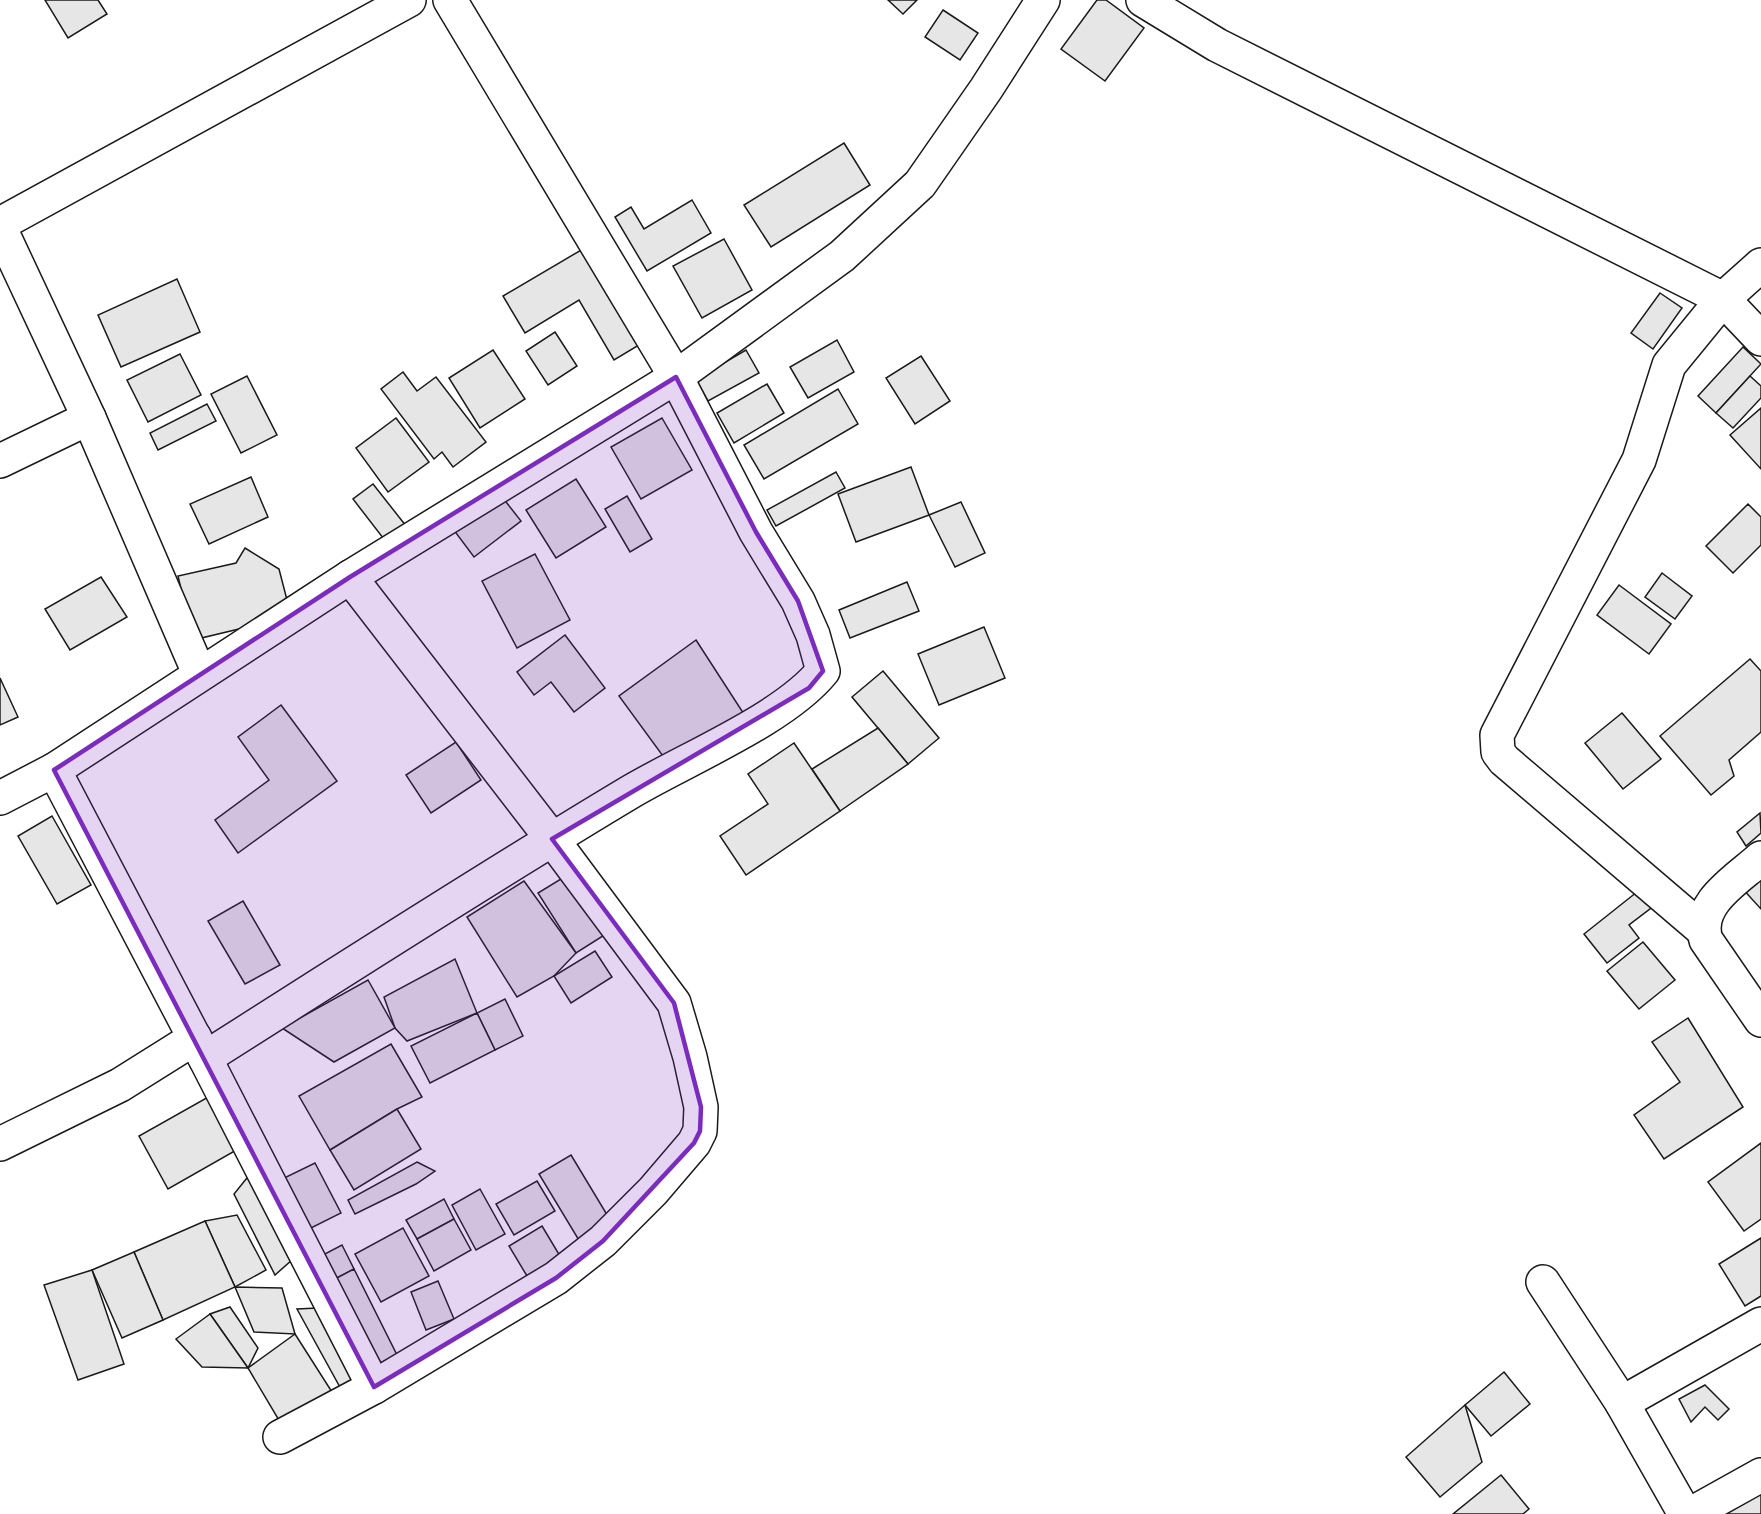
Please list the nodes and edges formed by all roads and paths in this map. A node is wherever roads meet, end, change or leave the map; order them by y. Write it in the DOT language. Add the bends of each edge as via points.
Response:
graph roads {
  1 [pos="409,0"];
  2 [pos="450,0"];
  3 [pos="1042,0"];
  4 [pos="1144,0"];
  5 [pos="0,226"];
  6 [pos="1761,265"];
  7 [pos="1723,299"];
  8 [pos="1761,339"];
  9 [pos="676,377"];
  10 [pos="89,418"];
  11 [pos="0,461"];
  12 [pos="350,577"];
  13 [pos="200,673"];
  14 [pos="54,770"];
  15 [pos="0,798"];
  16 [pos="552,839"];
  17 [pos="1761,858"];
  18 [pos="1703,930"];
  19 [pos="1761,1020"];
  20 [pos="200,1048"];
  21 [pos="0,1144"];
  22 [pos="1543,1282"];
  23 [pos="1761,1324"];
  24 [pos="374,1387"];
  25 [pos="1622,1403"];
  26 [pos="280,1437"];
  27 [pos="1761,1475"];
  28 [pos="1685,1514"];
  29 [pos="1691,1514"];
  1 -- 5 [label="street"];
  2 -- 9 [label="street"];
  3 -- 9 [label="street" via="954,137 909,196 842,256"];
  4 -- 7 [label="street" via="1217,45"];
  5 -- 10 [label="street"];
  6 -- 7 [label="street"];
  7 -- 8 [label="street"];
  7 -- 18 [label="street" via="1669,365 1640,460 1497,735 1498,752 1504,760"];
  9 -- 12 [label="street"];
  9 -- 16 [label="street" via="756,532 798,601 823,671 809,688 752,725 671,767"];
  10 -- 11 [label="street"];
  10 -- 13 [label="street"];
  12 -- 13 [label="street"];
  12 -- 16 [label="street"];
  13 -- 14 [label="street"];
  14 -- 15 [label="street"];
  14 -- 20 [label="street"];
  16 -- 20 [label="street"];
  16 -- 24 [label="street" via="674,1003 690,1057 700,1107 700,1131 652,1191 603,1241 556,1278"];
  17 -- 18 [label="street" via="1707,908"];
  18 -- 19 [label="street"];
  20 -- 21 [label="street"];
  20 -- 24 [label="street"];
  22 -- 25 [label="street"];
  23 -- 25 [label="street"];
  24 -- 26 [label="street"];
  25 -- 28 [label="street"];
  27 -- 29 [label="street"];
}
